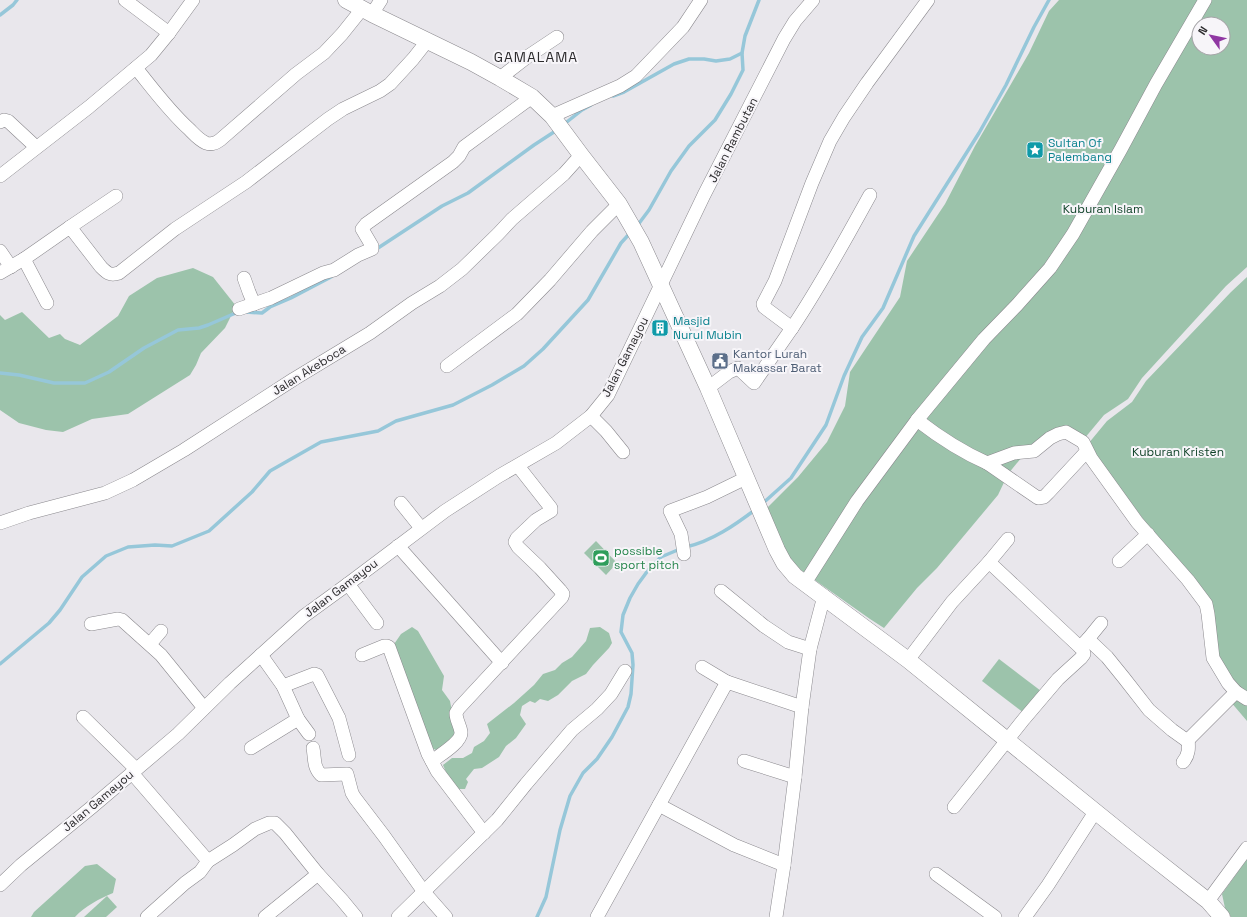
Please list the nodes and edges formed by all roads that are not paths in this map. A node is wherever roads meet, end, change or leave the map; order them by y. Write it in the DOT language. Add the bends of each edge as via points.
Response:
graph roads {
  1 [pos="125,0"];
  2 [pos="192,0"];
  3 [pos="346,0"];
  4 [pos="382,0"];
  5 [pos="701,0"];
  6 [pos="813,0"];
  7 [pos="928,0"];
  8 [pos="1205,0"];
  9 [pos="367,12"];
  10 [pos="169,33"];
  11 [pos="557,37"];
  12 [pos="428,40"];
  13 [pos="136,68"];
  14 [pos="500,78"];
  15 [pos="532,97"];
  16 [pos="0,122"];
  17 [pos="558,124"];
  18 [pos="36,147"];
  19 [pos="581,155"];
  20 [pos="0,176"];
  21 [pos="870,195"];
  22 [pos="116,196"];
  23 [pos="622,210"];
  24 [pos="70,227"];
  25 [pos="0,251"];
  26 [pos="24,259"];
  27 [pos="6,270"];
  28 [pos="244,278"];
  29 [pos="661,285"];
  30 [pos="47,303"];
  31 [pos="254,304"];
  32 [pos="239,309"];
  33 [pos="792,328"];
  34 [pos="447,366"];
  35 [pos="708,388"];
  36 [pos="592,416"];
  37 [pos="917,420"];
  38 [pos="1087,451"];
  39 [pos="623,452"];
  40 [pos="987,463"];
  41 [pos="518,466"];
  42 [pos="746,478"];
  43 [pos="401,503"];
  44 [pos="1,519"];
  45 [pos="421,528"];
  46 [pos="1148,534"];
  47 [pos="1008,539"];
  48 [pos="398,546"];
  49 [pos="684,554"];
  50 [pos="1118,561"];
  51 [pos="990,562"];
  52 [pos="805,583"];
  53 [pos="348,584"];
  54 [pos="721,591"];
  55 [pos="824,596"];
  56 [pos="377,623"];
  57 [pos="1101,623"];
  58 [pos="91,624"];
  59 [pos="161,631"];
  60 [pos="1084,643"];
  61 [pos="150,644"];
  62 [pos="810,649"];
  63 [pos="261,655"];
  64 [pos="362,655"];
  65 [pos="908,660"];
  66 [pos="502,663"];
  67 [pos="702,667"];
  68 [pos="625,671"];
  69 [pos="727,682"];
  70 [pos="283,686"];
  71 [pos="1242,696"];
  72 [pos="802,706"];
  73 [pos="204,708"];
  74 [pos="84,717"];
  75 [pos="298,719"];
  76 [pos="310,734"];
  77 [pos="1188,739"];
  78 [pos="1006,740"];
  79 [pos="251,748"];
  80 [pos="313,748"];
  81 [pos="349,755"];
  82 [pos="432,761"];
  83 [pos="744,761"];
  84 [pos="1183,762"];
  85 [pos="134,771"];
  86 [pos="795,777"];
  87 [pos="659,805"];
  88 [pos="954,807"];
  89 [pos="1095,812"];
  90 [pos="484,833"];
  91 [pos="1247,848"];
  92 [pos="208,861"];
  93 [pos="784,865"];
  94 [pos="318,874"];
  95 [pos="936,874"];
  96 [pos="0,885"];
  97 [pos="424,892"];
  98 [pos="1208,901"];
  99 [pos="147,917"];
  100 [pos="265,917"];
  101 [pos="356,917"];
  102 [pos="398,917"];
  103 [pos="446,917"];
  104 [pos="597,917"];
  105 [pos="776,917"];
  106 [pos="996,917"];
  107 [pos="1025,917"];
  108 [pos="1222,917"];
  1 -- 10 [label="street"];
  2 -- 10 [label="street"];
  3 -- 9 [label="street"];
  4 -- 9 [label="street"];
  5 -- 17 [label="street" via="683,27 636,76"];
  6 -- 29 [label="street, Jalan Rambutan" via="784,39"];
  7 -- 33 [label="street" via="866,82 830,141 812,183 775,281 763,304"];
  8 -- 37 [label="street" via="1073,234 1054,262 984,339"];
  9 -- 12 [label="street"];
  9 -- 13 [label="street" via="324,53 214,144 207,144 185,126"];
  10 -- 13 [label="street"];
  11 -- 14 [label="street"];
  12 -- 14 [label="street"];
  12 -- 24 [label="street" via="390,84 328,119 246,182 176,229 119,273 111,275 105,272"];
  13 -- 18 [label="street"];
  14 -- 15 [label="street"];
  15 -- 17 [label="street"];
  15 -- 31 [label="street" via="464,147 453,162 366,224 362,229 372,249 334,270"];
  16 -- 18 [label="street" via="8,121"];
  17 -- 19 [label="street"];
  18 -- 20 [label="street"];
  19 -- 23 [label="street"];
  19 -- 44 [label="street, Jalan Akeboca" via="462,269 440,286 184,450 133,480 105,492"];
  21 -- 33 [label="street" via="824,278"];
  22 -- 24 [label="street"];
  23 -- 29 [label="street" via="641,242"];
  23 -- 34 [label="street" via="592,231 517,314"];
  24 -- 26 [label="street"];
  25 -- 27 [label="street"];
  26 -- 27 [label="street"];
  26 -- 30 [label="street"];
  28 -- 31 [label="street"];
  29 -- 35 [label="street"];
  29 -- 36 [label="street, Jalan Gamayou" via="608,395"];
  31 -- 32 [label="street"];
  33 -- 35 [label="street" via="754,383 738,368"];
  35 -- 42 [label="street"];
  36 -- 39 [label="street"];
  36 -- 41 [label="street, Jalan Gamayou" via="556,443"];
  37 -- 40 [label="street" via="944,439"];
  37 -- 52 [label="street" via="857,501"];
  38 -- 40 [label="street" via="1083,442 1066,432 1050,438 1034,451 1014,453"];
  38 -- 40 [label="street" via="1041,498"];
  38 -- 46 [label="street"];
  41 -- 45 [label="street, Jalan Gamayou" via="470,494"];
  41 -- 66 [label="street" via="551,511 536,520 515,542 540,568 562,597"];
  42 -- 49 [label="street" via="670,511 681,534"];
  42 -- 52 [label="street" via="784,563"];
  43 -- 45 [label="street"];
  45 -- 48 [label="street, Jalan Gamayou"];
  46 -- 50 [label="street"];
  46 -- 71 [label="street" via="1206,604 1213,658 1221,673"];
  47 -- 51 [label="street"];
  48 -- 53 [label="street, Jalan Gamayou"];
  48 -- 66 [label="street"];
  51 -- 60 [label="street"];
  51 -- 65 [label="street" via="952,602"];
  52 -- 55 [label="street"];
  53 -- 56 [label="street"];
  53 -- 63 [label="street, Jalan Gamayou" via="304,616"];
  54 -- 62 [label="street" via="788,642"];
  55 -- 62 [label="street"];
  55 -- 65 [label="street"];
  57 -- 60 [label="street"];
  58 -- 61 [label="street" via="118,619"];
  59 -- 61 [label="street"];
  60 -- 77 [label="street" via="1107,657 1149,710 1183,738"];
  60 -- 78 [label="street" via="1081,658 1058,679"];
  61 -- 73 [label="street"];
  62 -- 72 [label="street"];
  63 -- 70 [label="street"];
  63 -- 73 [label="street, Jalan Gamayou"];
  64 -- 82 [label="street" via="384,646 389,647"];
  65 -- 78 [label="street"];
  66 -- 82 [label="street" via="456,713 461,737"];
  67 -- 69 [label="street"];
  68 -- 90 [label="street" via="611,694 597,710 572,730"];
  69 -- 72 [label="street"];
  69 -- 87 [label="street"];
  70 -- 75 [label="street"];
  70 -- 81 [label="street" via="317,675 339,718"];
  71 -- 77 [label="street"];
  72 -- 86 [label="street"];
  73 -- 85 [label="street, Jalan Gamayou"];
  74 -- 85 [label="street"];
  75 -- 76 [label="street"];
  75 -- 79 [label="street"];
  77 -- 84 [label="street" via="1189,749"];
  78 -- 88 [label="street"];
  78 -- 89 [label="street"];
  80 -- 97 [label="street" via="314,763 320,775 347,774 352,793"];
  82 -- 90 [label="street"];
  83 -- 86 [label="street"];
  85 -- 92 [label="street"];
  85 -- 96 [label="street, Jalan Gamayou"];
  86 -- 93 [label="street"];
  87 -- 93 [label="street" via="734,845"];
  87 -- 104 [label="street"];
  89 -- 98 [label="street"];
  89 -- 107 [label="street"];
  90 -- 97 [label="street"];
  91 -- 98 [label="street"];
  92 -- 94 [label="street" via="255,829 275,823"];
  92 -- 99 [label="street" via="200,872"];
  93 -- 105 [label="street"];
  94 -- 100 [label="street"];
  94 -- 101 [label="street"];
  95 -- 106 [label="street"];
  97 -- 102 [label="street"];
  97 -- 103 [label="street"];
  98 -- 108 [label="street"];
}
